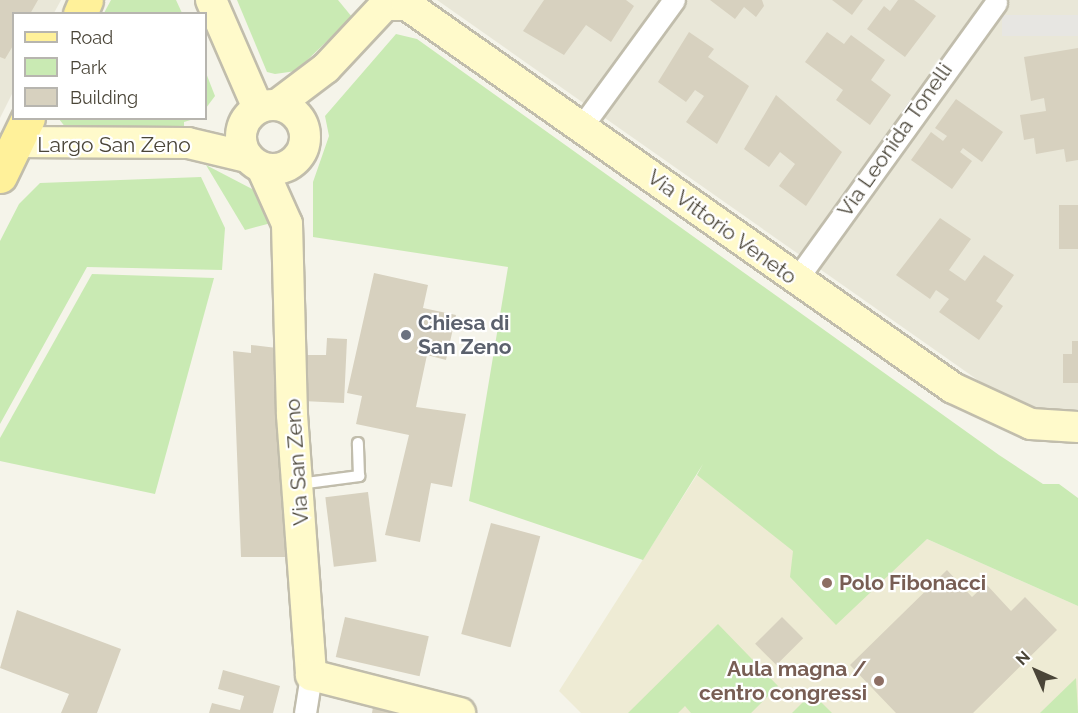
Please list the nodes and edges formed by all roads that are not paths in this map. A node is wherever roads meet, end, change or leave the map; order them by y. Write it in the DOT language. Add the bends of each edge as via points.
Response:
graph roads {
  1 [pos="211,0"];
  2 [pos="674,0"];
  3 [pos="999,1"];
  4 [pos="382,2"];
  5 [pos="326,68"];
  6 [pos="268,107"];
  7 [pos="582,126"];
  8 [pos="22,130"];
  9 [pos="303,140"];
  10 [pos="255,163"];
  11 [pos="0,176"];
  12 [pos="284,211"];
  13 [pos="796,280"];
  14 [pos="1078,427"];
  15 [pos="358,442"];
  16 [pos="299,484"];
  17 [pos="311,675"];
  18 [pos="305,713"];
  19 [pos="460,713"];
  1 -- 6 [label="main road"];
  2 -- 7 [label="street"];
  3 -- 13 [label="street, Via Leonida Tonelli"];
  4 -- 5 [label="main road"];
  4 -- 7 [label="main road, Via Vittorio Veneto" via="417,10"];
  5 -- 6 [label="main road"];
  5 -- 9 [label="main road"];
  6 -- 9 [label="main road" via="292,110"];
  6 -- 10 [label="main road" via="241,130"];
  7 -- 13 [label="main road, Via Vittorio Veneto"];
  8 -- 10 [label="main road, Largo San Zeno" via="188,143"];
  8 -- 11 [label="main road"];
  9 -- 10 [label="main road, Largo San Zeno" via="289,166"];
  9 -- 12 [label="main road, Via San Zeno"];
  10 -- 12 [label="main road, Via San Zeno"];
  12 -- 16 [label="main road, Via San Zeno"];
  13 -- 14 [label="main road, Via Vittorio Veneto" via="974,400 1031,424"];
  15 -- 16 [label="lane" via="359,476"];
  16 -- 17 [label="main road, Via San Zeno"];
  17 -- 18 [label="street, Via San Zeno"];
  17 -- 19 [label="main road"];
}
